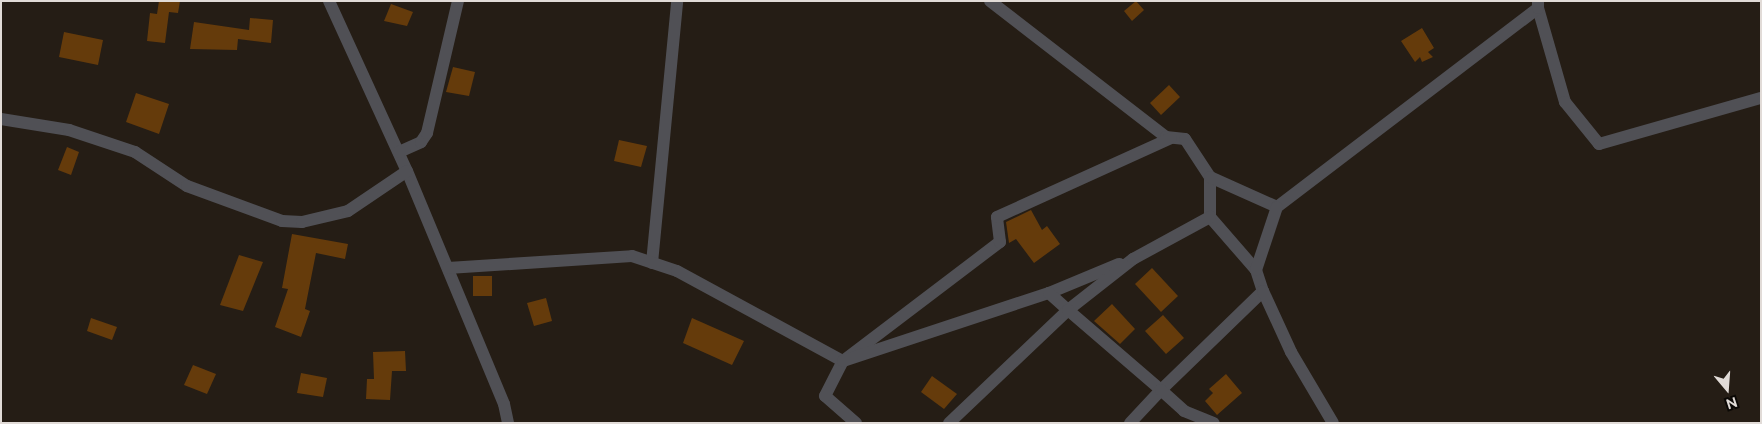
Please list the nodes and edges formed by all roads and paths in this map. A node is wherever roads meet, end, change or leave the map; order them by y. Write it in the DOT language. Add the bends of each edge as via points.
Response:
graph roads {
  1 [pos="329,1"];
  2 [pos="458,1"];
  3 [pos="677,1"];
  4 [pos="990,1"];
  5 [pos="1538,5"];
  6 [pos="1761,98"];
  7 [pos="1,119"];
  8 [pos="1171,138"];
  9 [pos="399,152"];
  10 [pos="408,171"];
  11 [pos="1210,177"];
  12 [pos="1277,207"];
  13 [pos="1210,217"];
  14 [pos="1132,259"];
  15 [pos="652,263"];
  16 [pos="448,268"];
  17 [pos="1256,270"];
  18 [pos="1263,291"];
  19 [pos="1049,293"];
  20 [pos="1068,310"];
  21 [pos="843,361"];
  22 [pos="1161,390"];
  23 [pos="508,423"];
  24 [pos="856,423"];
  25 [pos="949,423"];
  26 [pos="1130,423"];
  27 [pos="1214,423"];
  28 [pos="1333,423"];
  1 -- 9 [label="street"];
  2 -- 9 [label="street" via="427,134 421,142"];
  3 -- 15 [label="street"];
  4 -- 8 [label="street"];
  5 -- 6 [label="street" via="1565,102 1599,144"];
  5 -- 12 [label="street"];
  7 -- 10 [label="street" via="69,130 135,152 187,186 282,221 302,222 348,211"];
  8 -- 11 [label="street" via="1185,139"];
  8 -- 21 [label="street" via="997,217 1000,242"];
  9 -- 10 [label="street"];
  10 -- 16 [label="street"];
  11 -- 12 [label="street"];
  11 -- 13 [label="street"];
  12 -- 17 [label="street"];
  13 -- 14 [label="street"];
  13 -- 17 [label="street"];
  14 -- 19 [label="street"];
  14 -- 20 [label="street"];
  15 -- 16 [label="street" via="632,256"];
  15 -- 21 [label="street" via="677,271"];
  16 -- 23 [label="street" via="504,404"];
  17 -- 18 [label="street"];
  18 -- 22 [label="street"];
  18 -- 28 [label="street" via="1291,352"];
  19 -- 20 [label="street"];
  19 -- 21 [label="street"];
  20 -- 22 [label="street"];
  20 -- 25 [label="street"];
  21 -- 24 [label="street" via="825,396"];
  22 -- 26 [label="street"];
  22 -- 27 [label="street" via="1184,411"];
}
